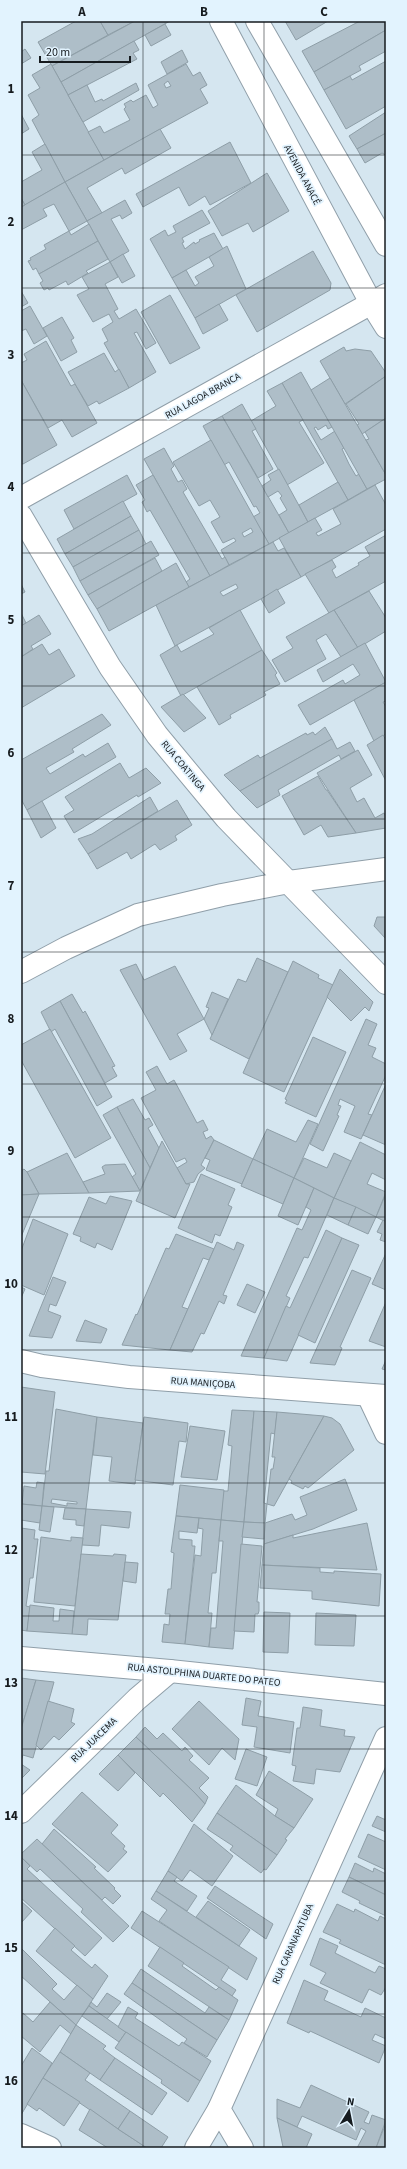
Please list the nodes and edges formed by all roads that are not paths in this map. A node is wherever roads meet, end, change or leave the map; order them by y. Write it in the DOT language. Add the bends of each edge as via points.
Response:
graph roads {
  1 [pos="221,21"];
  2 [pos="257,21"];
  3 [pos="386,245"];
  4 [pos="379,299"];
  5 [pos="386,327"];
  6 [pos="21,498"];
  7 [pos="21,516"];
  8 [pos="386,869"];
  9 [pos="289,882"];
  10 [pos="21,972"];
  11 [pos="386,984"];
  12 [pos="21,1361"];
  13 [pos="377,1395"];
  14 [pos="386,1433"];
  15 [pos="21,1658"];
  16 [pos="170,1671"];
  17 [pos="386,1694"];
  18 [pos="386,1738"];
  19 [pos="21,1812"];
  20 [pos="219,2109"];
  21 [pos="21,2135"];
  22 [pos="50,2148"];
  23 [pos="196,2148"];
  24 [pos="242,2148"];
  1 -- 4 [label="street, AVENIDA ANACÉ"];
  2 -- 3 [label="street"];
  4 -- 5 [label="street, AVENIDA ANACÉ"];
  4 -- 6 [label="street, RUA LAGOA BRANCA"];
  7 -- 9 [label="street, RUA COATINGA" via="110,667 157,735 226,818"];
  8 -- 9 [label="street"];
  9 -- 10 [label="street" via="138,915"];
  9 -- 11 [label="street, RUA COATINGA"];
  12 -- 13 [label="street, RUA MANIÇOBA" via="129,1377"];
  13 -- 14 [label="street"];
  15 -- 16 [label="street, RUA ASTOLPHINA DUARTE DO PATEO"];
  16 -- 17 [label="street, RUA ASTOLPHINA DUARTE DO PATEO"];
  16 -- 19 [label="street, RUA JUACEMA" via="137,1699"];
  18 -- 20 [label="street, RUA CARANAPATUBA"];
  20 -- 23 [label="street, RUA CARANAPATUBA"];
  20 -- 24 [label="street"];
  21 -- 22 [label="street"];
}
